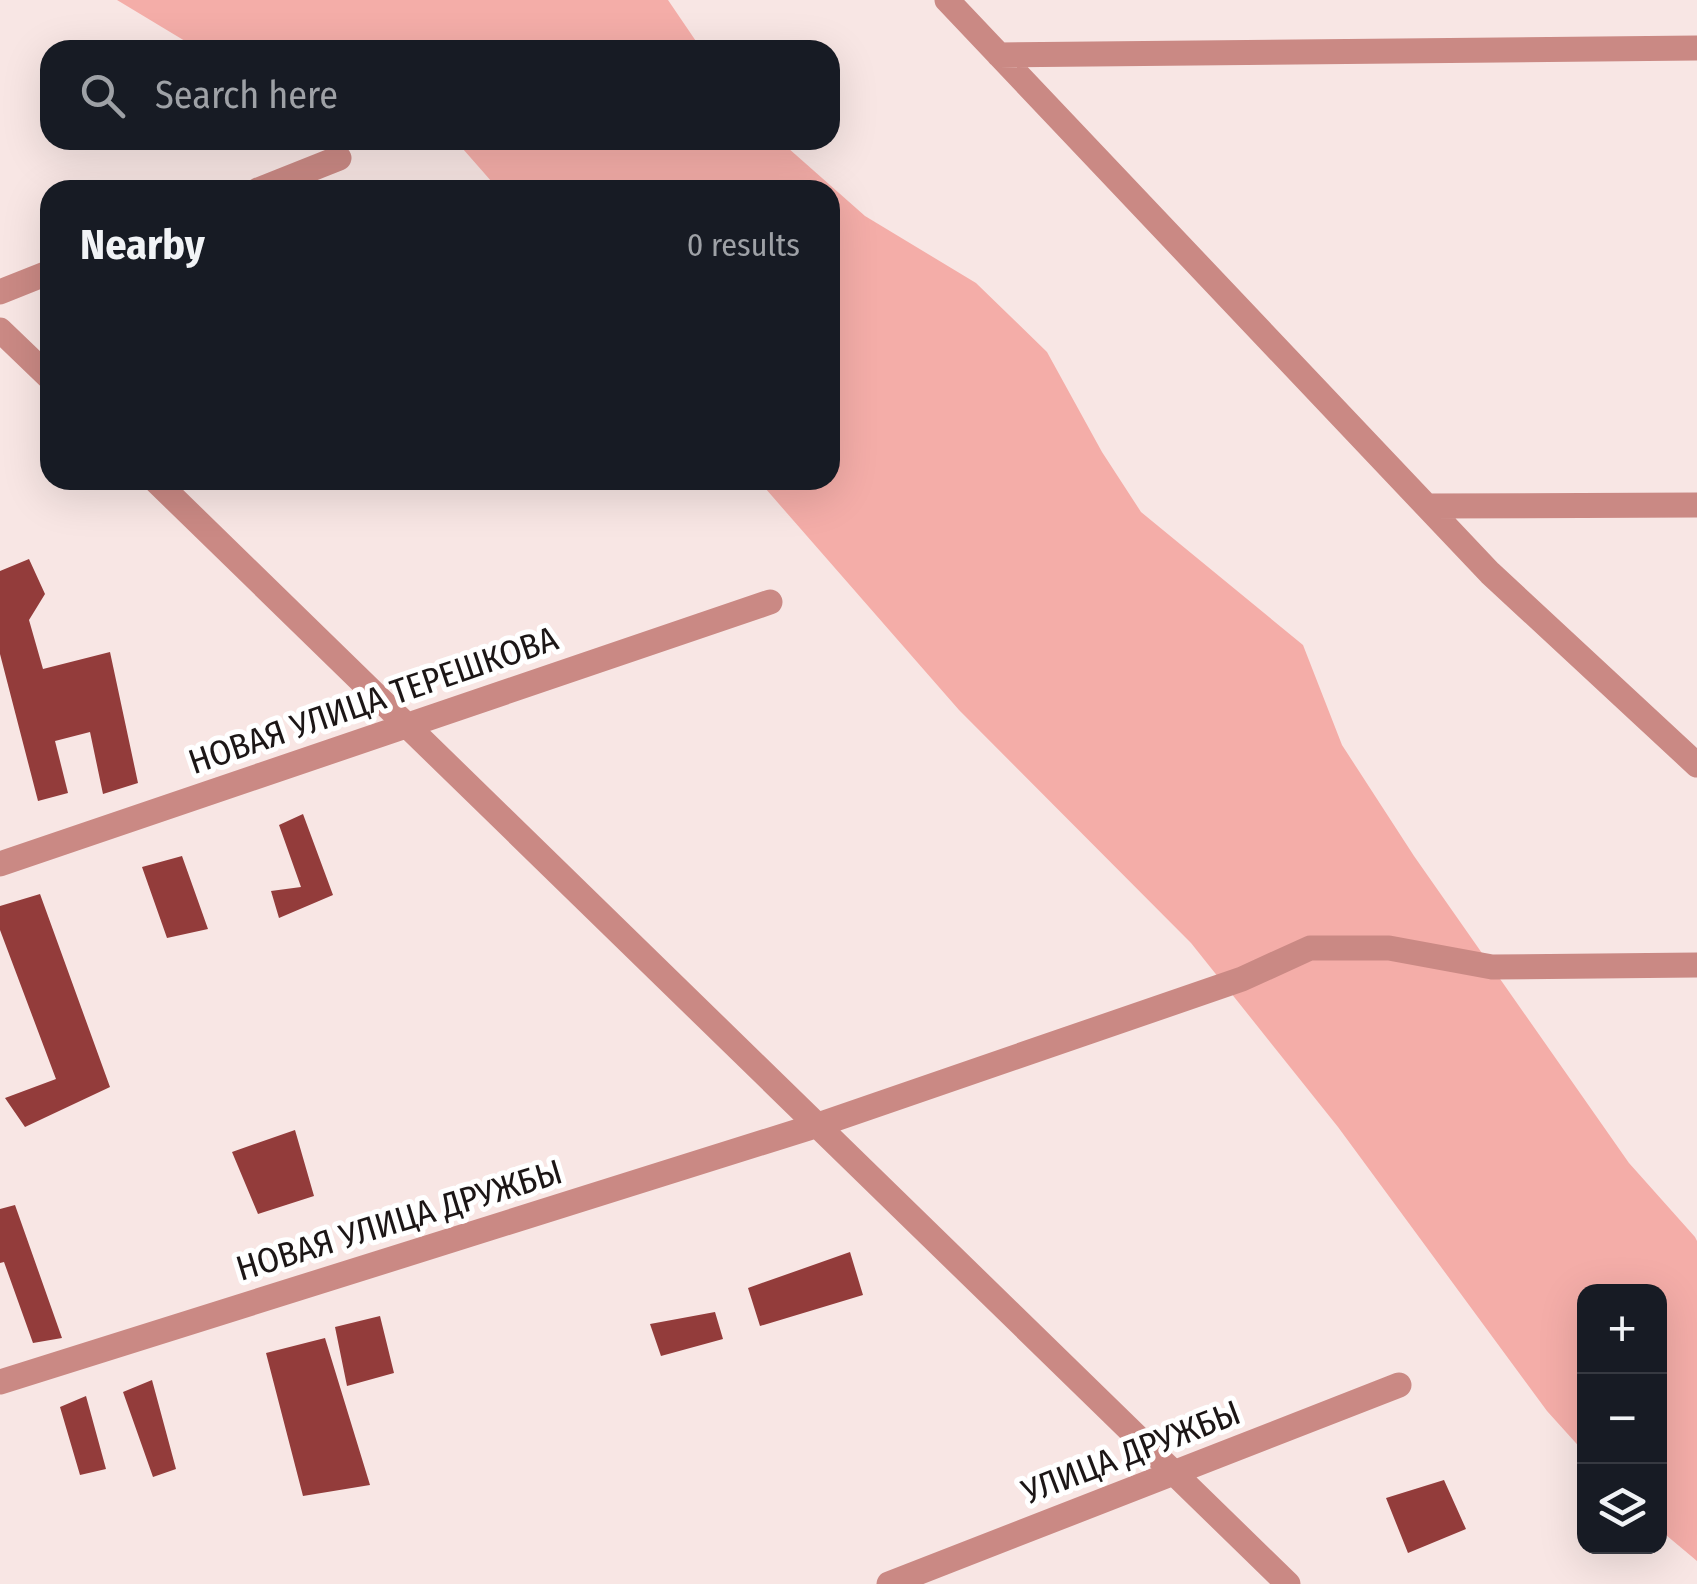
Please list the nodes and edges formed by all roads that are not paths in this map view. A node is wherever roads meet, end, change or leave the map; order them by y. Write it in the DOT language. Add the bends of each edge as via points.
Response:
graph roads {
  1 [pos="947,0"];
  2 [pos="1697,48"];
  3 [pos="1000,55"];
  4 [pos="339,158"];
  5 [pos="283,180"];
  6 [pos="40,276"];
  7 [pos="0,292"];
  8 [pos="0,330"];
  9 [pos="40,368"];
  10 [pos="166,490"];
  11 [pos="1697,504"];
  12 [pos="1427,506"];
  13 [pos="770,602"];
  14 [pos="408,724"];
  15 [pos="1697,765"];
  16 [pos="0,864"];
  17 [pos="1697,965"];
  18 [pos="818,1124"];
  19 [pos="0,1382"];
  20 [pos="1399,1384"];
  21 [pos="1174,1472"];
  22 [pos="888,1584"];
  23 [pos="1288,1584"];
  1 -- 3 [label="street"];
  2 -- 3 [label="street"];
  3 -- 12 [label="street"];
  4 -- 5 [label="street"];
  6 -- 7 [label="street"];
  8 -- 9 [label="street"];
  10 -- 14 [label="street"];
  11 -- 12 [label="street"];
  12 -- 15 [label="street"];
  13 -- 14 [label="street, НОВАЯ УЛИЦА ТЕРЕШКОВА"];
  14 -- 16 [label="street, НОВАЯ УЛИЦА ТЕРЕШКОВА"];
  14 -- 18 [label="street"];
  17 -- 18 [label="street, НОВАЯ УЛИЦА ДРУЖБЫ" via="1492,966 1389,948 1310,948 1242,979"];
  18 -- 19 [label="street, НОВАЯ УЛИЦА ДРУЖБЫ"];
  18 -- 21 [label="street"];
  20 -- 21 [label="street, УЛИЦА ДРУЖБЫ"];
  21 -- 22 [label="street, УЛИЦА ДРУЖБЫ"];
  21 -- 23 [label="street"];
}
